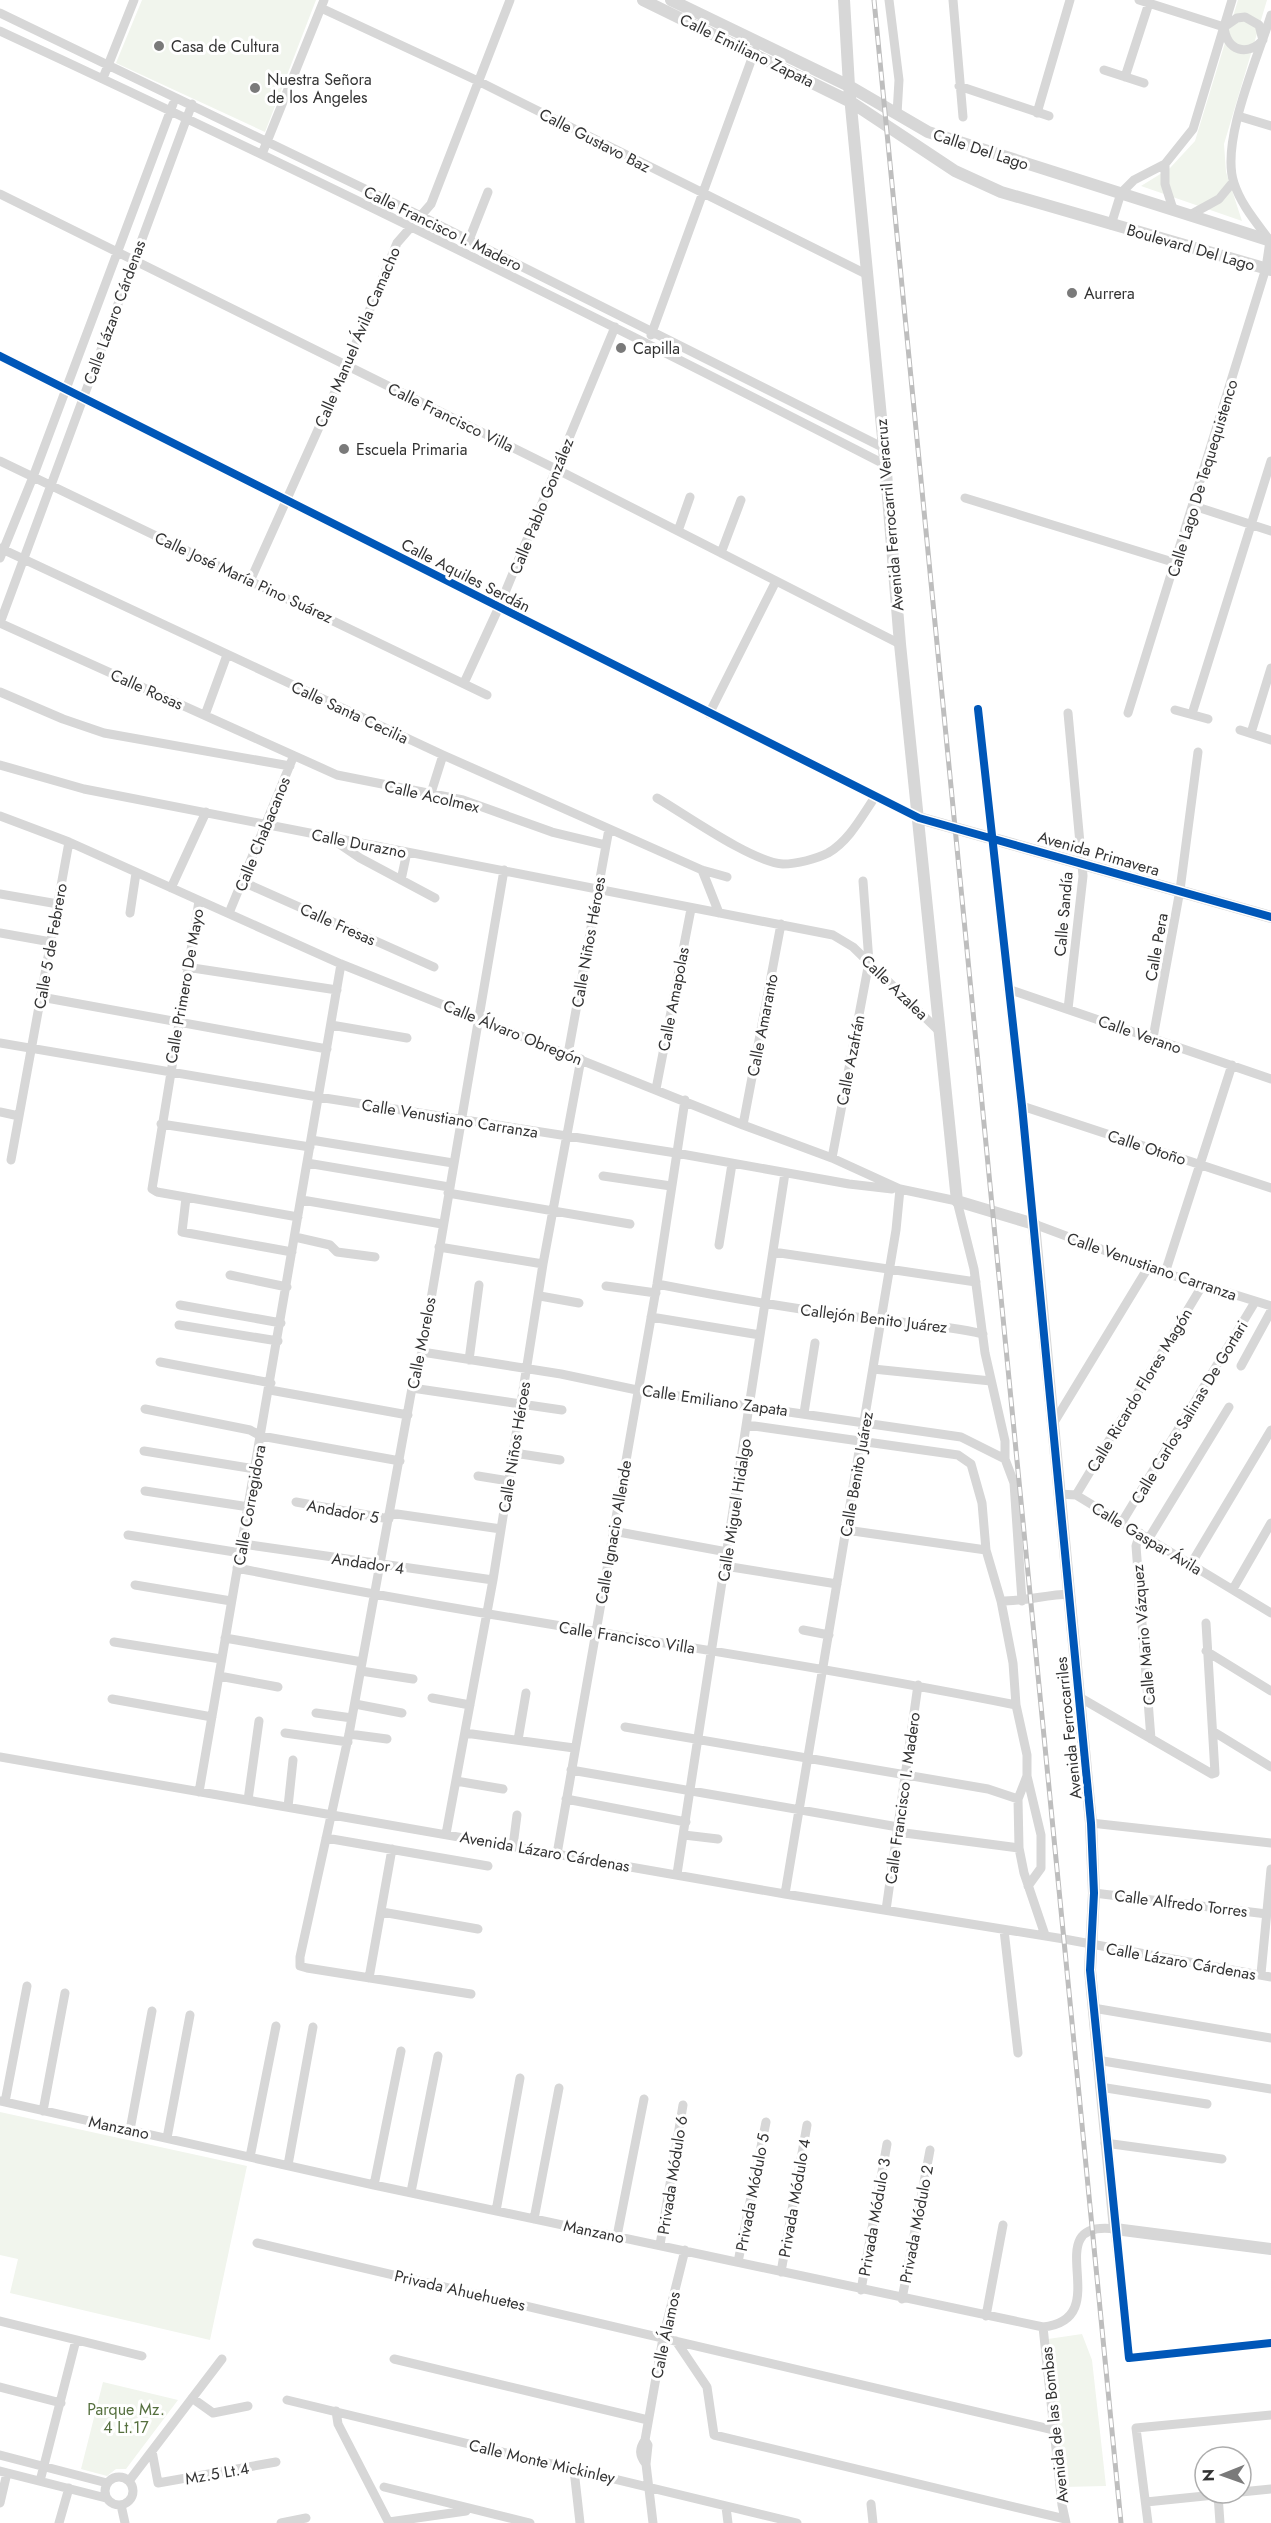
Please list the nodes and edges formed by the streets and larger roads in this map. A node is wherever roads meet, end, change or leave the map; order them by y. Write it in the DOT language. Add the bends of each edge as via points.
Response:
graph roads {
  1 [pos="134,0"];
  2 [pos="510,0"];
  3 [pos="644,0"];
  4 [pos="671,0"];
  5 [pos="844,0"];
  6 [pos="889,0"];
  7 [pos="953,0"];
  8 [pos="1070,0"];
  9 [pos="1138,0"];
  10 [pos="1232,0"];
  11 [pos="1149,3"];
  12 [pos="323,4"];
  13 [pos="0,13"];
  14 [pos="1271,15"];
  15 [pos="1224,27"];
  16 [pos="0,30"];
  17 [pos="1267,41"];
  18 [pos="756,47"];
  19 [pos="109,63"];
  20 [pos="1104,70"];
  21 [pos="1125,77"];
  22 [pos="103,78"];
  23 [pos="478,81"];
  24 [pos="1144,83"];
  25 [pos="849,86"];
  26 [pos="959,86"];
  27 [pos="176,96"];
  28 [pos="851,102"];
  29 [pos="192,104"];
  30 [pos="171,110"];
  31 [pos="1037,112"];
  32 [pos="897,114"];
  33 [pos="1049,116"];
  34 [pos="1238,116"];
  35 [pos="963,117"];
  36 [pos="187,118"];
  37 [pos="1271,126"];
  38 [pos="924,130"];
  39 [pos="268,141"];
  40 [pos="916,146"];
  41 [pos="262,154"];
  42 [pos="1165,164"];
  43 [pos="1233,182"];
  44 [pos="488,192"];
  45 [pos="1121,193"];
  46 [pos="0,194"];
  47 [pos="702,194"];
  48 [pos="1173,209"];
  49 [pos="1190,214"];
  50 [pos="421,216"];
  51 [pos="1111,225"];
  52 [pos="409,227"];
  53 [pos="469,240"];
  54 [pos="1271,241"];
  55 [pos="118,251"];
  56 [pos="134,258"];
  57 [pos="1269,269"];
  58 [pos="868,275"];
  59 [pos="615,327"];
  60 [pos="652,331"];
  61 [pos="648,343"];
  62 [pos="0,356"];
  63 [pos="347,365"];
  64 [pos="66,391"];
  65 [pos="81,399"];
  66 [pos="884,448"];
  67 [pos="0,461"];
  68 [pos="1271,461"];
  69 [pos="885,464"];
  70 [pos="556,469"];
  71 [pos="33,477"];
  72 [pos="49,485"];
  73 [pos="690,497"];
  74 [pos="286,498"];
  75 [pos="965,498"];
  76 [pos="741,500"];
  77 [pos="1194,506"];
  78 [pos="1252,525"];
  79 [pos="678,531"];
  80 [pos="1271,531"];
  81 [pos="1,551"];
  82 [pos="721,553"];
  83 [pos="25,559"];
  84 [pos="1176,562"];
  85 [pos="251,579"];
  86 [pos="776,581"];
  87 [pos="499,607"];
  88 [pos="0,623"];
  89 [pos="900,644"];
  90 [pos="227,655"];
  91 [pos="1271,668"];
  92 [pos="464,683"];
  93 [pos="0,692"];
  94 [pos="487,695"];
  95 [pos="978,709"];
  96 [pos="1175,710"];
  97 [pos="1068,713"];
  98 [pos="1128,713"];
  99 [pos="709,714"];
  100 [pos="1192,714"];
  101 [pos="205,715"];
  102 [pos="1208,719"];
  103 [pos="1240,730"];
  104 [pos="1251,733"];
  105 [pos="1271,740"];
  106 [pos="1198,752"];
  107 [pos="294,755"];
  108 [pos="443,755"];
  109 [pos="0,765"];
  110 [pos="290,766"];
  111 [pos="431,793"];
  112 [pos="875,797"];
  113 [pos="657,798"];
  114 [pos="206,812"];
  115 [pos="0,816"];
  116 [pos="919,818"];
  117 [pos="267,825"];
  118 [pos="609,829"];
  119 [pos="992,837"];
  120 [pos="330,838"];
  121 [pos="69,842"];
  122 [pos="606,845"];
  123 [pos="407,852"];
  124 [pos="1081,862"];
  125 [pos="504,870"];
  126 [pos="702,870"];
  127 [pos="136,873"];
  128 [pos="727,877"];
  129 [pos="401,880"];
  130 [pos="863,881"];
  131 [pos="243,882"];
  132 [pos="171,888"];
  133 [pos="1180,890"];
  134 [pos="598,891"];
  135 [pos="0,894"];
  136 [pos="435,898"];
  137 [pos="199,901"];
  138 [pos="58,904"];
  139 [pos="691,909"];
  140 [pos="130,913"];
  141 [pos="229,913"];
  142 [pos="719,913"];
  143 [pos="1271,917"];
  144 [pos="781,924"];
  145 [pos="0,933"];
  146 [pos="51,942"];
  147 [pos="869,962"];
  148 [pos="341,964"];
  149 [pos="186,967"];
  150 [pos="434,967"];
  151 [pos="1008,989"];
  152 [pos="337,990"];
  153 [pos="41,997"];
  154 [pos="1068,1009"];
  155 [pos="479,1018"];
  156 [pos="178,1023"];
  157 [pos="331,1025"];
  158 [pos="939,1030"];
  159 [pos="407,1038"];
  160 [pos="1153,1038"];
  161 [pos="0,1043"];
  162 [pos="33,1049"];
  163 [pos="327,1049"];
  164 [pos="568,1054"];
  165 [pos="581,1059"];
  166 [pos="1232,1065"];
  167 [pos="170,1071"];
  168 [pos="1271,1079"];
  169 [pos="656,1089"];
  170 [pos="318,1097"];
  171 [pos="685,1100"];
  172 [pos="1022,1106"];
  173 [pos="0,1112"];
  174 [pos="19,1116"];
  175 [pos="461,1118"];
  176 [pos="161,1124"];
  177 [pos="743,1125"];
  178 [pos="566,1137"];
  179 [pos="310,1144"];
  180 [pos="676,1153"];
  181 [pos="832,1158"];
  182 [pos="11,1160"];
  183 [pos="307,1163"];
  184 [pos="453,1163"];
  185 [pos="732,1164"];
  186 [pos="1199,1164"];
  187 [pos="785,1173"];
  188 [pos="603,1176"];
  189 [pos="671,1186"];
  190 [pos="1271,1188"];
  191 [pos="448,1190"];
  192 [pos="900,1190"];
  193 [pos="186,1198"];
  194 [pos="302,1200"];
  195 [pos="957,1201"];
  196 [pos="553,1212"];
  197 [pos="298,1217"];
  198 [pos="442,1224"];
  199 [pos="630,1224"];
  200 [pos="1034,1224"];
  201 [pos="295,1237"];
  202 [pos="718,1245"];
  203 [pos="439,1246"];
  204 [pos="292,1252"];
  205 [pos="773,1252"];
  206 [pos="375,1257"];
  207 [pos="543,1264"];
  208 [pos="1149,1266"];
  209 [pos="890,1267"];
  210 [pos="1165,1273"];
  211 [pos="230,1275"];
  212 [pos="976,1282"];
  213 [pos="479,1285"];
  214 [pos="606,1286"];
  215 [pos="1202,1286"];
  216 [pos="287,1287"];
  217 [pos="657,1288"];
  218 [pos="540,1296"];
  219 [pos="1255,1302"];
  220 [pos="579,1303"];
  221 [pos="180,1305"];
  222 [pos="764,1305"];
  223 [pos="1271,1306"];
  224 [pos="1271,1311"];
  225 [pos="651,1317"];
  226 [pos="882,1320"];
  227 [pos="281,1323"];
  228 [pos="179,1325"];
  229 [pos="983,1334"];
  230 [pos="760,1335"];
  231 [pos="278,1341"];
  232 [pos="815,1343"];
  233 [pos="422,1352"];
  234 [pos="468,1360"];
  235 [pos="160,1362"];
  236 [pos="1241,1366"];
  237 [pos="527,1369"];
  238 [pos="873,1370"];
  239 [pos="992,1381"];
  240 [pos="270,1387"];
  241 [pos="412,1388"];
  242 [pos="637,1390"];
  243 [pos="521,1404"];
  244 [pos="750,1405"];
  245 [pos="1229,1407"];
  246 [pos="145,1409"];
  247 [pos="562,1410"];
  248 [pos="804,1413"];
  249 [pos="408,1415"];
  250 [pos="865,1422"];
  251 [pos="1053,1424"];
  252 [pos="747,1425"];
  253 [pos="1271,1430"];
  254 [pos="261,1436"];
  255 [pos="861,1443"];
  256 [pos="144,1451"];
  257 [pos="514,1453"];
  258 [pos="1005,1459"];
  259 [pos="560,1460"];
  260 [pos="400,1461"];
  261 [pos="255,1469"];
  262 [pos="478,1476"];
  263 [pos="509,1481"];
  264 [pos="144,1491"];
  265 [pos="1059,1494"];
  266 [pos="1076,1495"];
  267 [pos="296,1502"];
  268 [pos="249,1507"];
  269 [pos="390,1516"];
  270 [pos="1122,1522"];
  271 [pos="1271,1523"];
  272 [pos="501,1530"];
  273 [pos="846,1530"];
  274 [pos="613,1531"];
  275 [pos="1140,1533"];
  276 [pos="128,1535"];
  277 [pos="1149,1538"];
  278 [pos="1267,1540"];
  279 [pos="242,1549"];
  280 [pos="986,1550"];
  281 [pos="727,1552"];
  282 [pos="1191,1564"];
  283 [pos="380,1565"];
  284 [pos="725,1566"];
  285 [pos="237,1568"];
  286 [pos="493,1580"];
  287 [pos="837,1584"];
  288 [pos="135,1585"];
  289 [pos="1233,1589"];
  290 [pos="1069,1594"];
  291 [pos="374,1596"];
  292 [pos="231,1601"];
  293 [pos="1001,1601"];
  294 [pos="1022,1601"];
  295 [pos="1271,1613"];
  296 [pos="486,1614"];
  297 [pos="1206,1623"];
  298 [pos="804,1630"];
  299 [pos="595,1631"];
  300 [pos="829,1635"];
  301 [pos="225,1638"];
  302 [pos="114,1642"];
  303 [pos="712,1651"];
  304 [pos="1206,1651"];
  305 [pos="221,1659"];
  306 [pos="361,1666"];
  307 [pos="823,1670"];
  308 [pos="219,1676"];
  309 [pos="413,1679"];
  310 [pos="918,1685"];
  311 [pos="278,1687"];
  312 [pos="1271,1691"];
  313 [pos="526,1693"];
  314 [pos="1079,1697"];
  315 [pos="432,1698"];
  316 [pos="112,1699"];
  317 [pos="355,1704"];
  318 [pos="470,1705"];
  319 [pos="1016,1705"];
  320 [pos="316,1713"];
  321 [pos="402,1713"];
  322 [pos="212,1716"];
  323 [pos="352,1718"];
  324 [pos="259,1721"];
  325 [pos="625,1727"];
  326 [pos="1214,1732"];
  327 [pos="285,1733"];
  328 [pos="465,1733"];
  329 [pos="349,1738"];
  330 [pos="387,1739"];
  331 [pos="699,1739"];
  332 [pos="1151,1739"];
  333 [pos="518,1740"];
  334 [pos="574,1748"];
  335 [pos="0,1757"];
  336 [pos="807,1758"];
  337 [pos="293,1760"];
  338 [pos="1271,1767"];
  339 [pos="571,1770"];
  340 [pos="905,1776"];
  341 [pos="1027,1776"];
  342 [pos="456,1781"];
  343 [pos="503,1789"];
  344 [pos="691,1791"];
  345 [pos="199,1792"];
  346 [pos="566,1799"];
  347 [pos="1018,1799"];
  348 [pos="248,1800"];
  349 [pos="288,1807"];
  350 [pos="799,1809"];
  351 [pos="333,1815"];
  352 [pos="517,1815"];
  353 [pos="686,1822"];
  354 [pos="1091,1823"];
  355 [pos="897,1830"];
  356 [pos="446,1834"];
  357 [pos="684,1835"];
  358 [pos="326,1838"];
  359 [pos="718,1839"];
  360 [pos="1271,1843"];
  361 [pos="513,1846"];
  362 [pos="1019,1848"];
  363 [pos="392,1849"];
  364 [pos="557,1854"];
  365 [pos="488,1866"];
  366 [pos="1271,1869"];
  367 [pos="677,1874"];
  368 [pos="1028,1886"];
  369 [pos="1094,1893"];
  370 [pos="785,1894"];
  371 [pos="886,1910"];
  372 [pos="382,1912"];
  373 [pos="1267,1914"];
  374 [pos="478,1929"];
  375 [pos="1004,1930"];
  376 [pos="1045,1935"];
  377 [pos="1090,1945"];
  378 [pos="1266,1976"];
  379 [pos="369,1978"];
  380 [pos="27,1986"];
  381 [pos="64,1993"];
  382 [pos="471,1994"];
  383 [pos="1093,2008"];
  384 [pos="152,2011"];
  385 [pos="190,2015"];
  386 [pos="276,2026"];
  387 [pos="313,2027"];
  388 [pos="1271,2038"];
  389 [pos="401,2051"];
  390 [pos="1018,2053"];
  391 [pos="438,2056"];
  392 [pos="1097,2060"];
  393 [pos="520,2078"];
  394 [pos="1100,2087"];
  395 [pos="559,2088"];
  396 [pos="1271,2089"];
  397 [pos="644,2099"];
  398 [pos="3,2102"];
  399 [pos="1208,2104"];
  400 [pos="683,2105"];
  401 [pos="43,2111"];
  402 [pos="766,2122"];
  403 [pos="807,2125"];
  404 [pos="130,2130"];
  405 [pos="167,2138"];
  406 [pos="1106,2143"];
  407 [pos="887,2144"];
  408 [pos="930,2150"];
  409 [pos="250,2157"];
  410 [pos="1222,2158"];
  411 [pos="288,2165"];
  412 [pos="374,2185"];
  413 [pos="411,2192"];
  414 [pos="496,2211"];
  415 [pos="534,2218"];
  416 [pos="1003,2225"];
  417 [pos="1115,2229"];
  418 [pos="617,2236"];
  419 [pos="257,2243"];
  420 [pos="660,2245"];
  421 [pos="1271,2249"];
  422 [pos="685,2250"];
  423 [pos="738,2262"];
  424 [pos="781,2272"];
  425 [pos="861,2290"];
  426 [pos="902,2298"];
  427 [pos="986,2316"];
  428 [pos="0,2321"];
  429 [pos="1043,2327"];
  430 [pos="663,2338"];
  431 [pos="76,2340"];
  432 [pos="676,2341"];
  433 [pos="1271,2343"];
  434 [pos="142,2356"];
  435 [pos="222,2359"];
  436 [pos="394,2359"];
  437 [pos="0,2387"];
  438 [pos="192,2398"];
  439 [pos="287,2400"];
  440 [pos="61,2403"];
  441 [pos="248,2406"];
  442 [pos="336,2411"];
  443 [pos="1271,2415"];
  444 [pos="648,2420"];
  445 [pos="1054,2430"];
  446 [pos="152,2451"];
  447 [pos="0,2455"];
  448 [pos="276,2462"];
  449 [pos="45,2466"];
  450 [pos="574,2470"];
  451 [pos="4,2472"];
  452 [pos="40,2481"];
  453 [pos="129,2481"];
  454 [pos="107,2483"];
  455 [pos="384,2487"];
  456 [pos="649,2487"];
  457 [pos="69,2488"];
  458 [pos="1271,2489"];
  459 [pos="1253,2491"];
  460 [pos="1193,2497"];
  461 [pos="106,2498"];
  462 [pos="1146,2502"];
  463 [pos="0,2503"];
  464 [pos="871,2504"];
  465 [pos="121,2505"];
  466 [pos="1219,2505"];
  467 [pos="726,2507"];
  468 [pos="471,2511"];
  469 [pos="306,2518"];
  470 [pos="1066,2521"];
  471 [pos="59,2523"];
  472 [pos="125,2523"];
  473 [pos="280,2523"];
  474 [pos="389,2523"];
  475 [pos="530,2523"];
  476 [pos="580,2523"];
  477 [pos="652,2523"];
  478 [pos="728,2523"];
  479 [pos="797,2523"];
  480 [pos="873,2523"];
  481 [pos="1148,2523"];
  482 [pos="1220,2523"];
  1 -- 19 [label="street"];
  2 -- 23 [label="street, Calle Manuel Ávila Camacho"];
  3 -- 18 [label="street, Calle Emiliano Zapata"];
  4 -- 18 [label="street, Calle Emiliano Zapata"];
  5 -- 25 [label="street, Avenida Ferrocarril Veracruz"];
  6 -- 32 [label="street" via="899,80"];
  7 -- 26 [label="street"];
  8 -- 31 [label="street"];
  9 -- 11 [label="street"];
  10 -- 15 [label="street"];
  11 -- 15 [label="street"];
  11 -- 21 [label="street"];
  12 -- 23 [label="street, Calle Gustavo Baz"];
  12 -- 39 [label="street"];
  13 -- 19 [label="street, Calle Francisco I. Madero"];
  14 -- 17 [label="street"];
  15 -- 17 [label="street" via="1245,17 1259,25"];
  15 -- 17 [label="street" via="1233,48 1244,51"];
  15 -- 42 [label="street" via="1193,129"];
  16 -- 22 [label="street, Calle Francisco I. Madero"];
  17 -- 34 [label="street"];
  18 -- 25 [label="street, Calle Emiliano Zapata"];
  18 -- 28 [label="street, Calle Emiliano Zapata"];
  18 -- 47 [label="street"];
  19 -- 22 [label="street"];
  19 -- 27 [label="street, Calle Francisco I. Madero"];
  20 -- 21 [label="street"];
  21 -- 24 [label="street"];
  22 -- 30 [label="street, Calle Francisco I. Madero"];
  23 -- 47 [label="street, Calle Gustavo Baz"];
  23 -- 50 [label="street, Calle Manuel Ávila Camacho" via="431,204"];
  25 -- 28 [label="street, Avenida Ferrocarril Veracruz"];
  25 -- 32 [label="street, Calle Del Lago"];
  26 -- 31 [label="street"];
  26 -- 35 [label="street"];
  27 -- 29 [label="street, Calle Francisco I. Madero"];
  27 -- 30 [label="street, Calle Lázaro Cárdenas"];
  28 -- 40 [label="street, Calle Del Lago"];
  28 -- 58 [label="street, Avenida Ferrocarril Veracruz"];
  29 -- 36 [label="street, Calle Lázaro Cárdenas"];
  29 -- 39 [label="street, Calle Francisco I. Madero"];
  30 -- 36 [label="street, Calle Francisco I. Madero"];
  30 -- 55 [label="street, Calle Lázaro Cárdenas"];
  31 -- 33 [label="street"];
  32 -- 38 [label="street, Calle Del Lago"];
  34 -- 37 [label="street"];
  34 -- 43 [label="street" via="1230,154"];
  36 -- 41 [label="street, Calle Francisco I. Madero"];
  36 -- 56 [label="street, Calle Lázaro Cárdenas"];
  38 -- 40 [label="street"];
  38 -- 45 [label="street, Calle Del Lago"];
  39 -- 41 [label="street"];
  39 -- 50 [label="street, Calle Francisco I. Madero"];
  40 -- 51 [label="street, Calle Del Lago" via="954,171 1001,192"];
  41 -- 52 [label="street, Calle Francisco I. Madero"];
  42 -- 45 [label="street" via="1134,180"];
  42 -- 48 [label="street" via="1165,184"];
  43 -- 49 [label="street" via="1219,199"];
  43 -- 54 [label="street" via="1245,207"];
  44 -- 53 [label="street"];
  45 -- 48 [label="street, Boulevard Del Lago"];
  45 -- 51 [label="street"];
  46 -- 55 [label="street, Calle Francisco Villa"];
  47 -- 58 [label="street, Calle Gustavo Baz"];
  47 -- 60 [label="street"];
  48 -- 49 [label="street, Boulevard Del Lago"];
  49 -- 54 [label="street, Boulevard Del Lago"];
  50 -- 52 [label="street, Calle Manuel Ávila Camacho"];
  50 -- 53 [label="street, Calle Francisco I. Madero"];
  51 -- 57 [label="street, Boulevard Del Lago"];
  52 -- 59 [label="street, Calle Francisco I. Madero"];
  52 -- 63 [label="street, Calle Manuel Ávila Camacho" via="397,243"];
  53 -- 60 [label="street, Calle Francisco I. Madero"];
  54 -- 57 [label="street, Calle Lago De Tequequistenco"];
  55 -- 56 [label="street, Calle Francisco Villa"];
  55 -- 64 [label="street, Calle Lázaro Cárdenas"];
  56 -- 63 [label="street, Calle Francisco Villa"];
  56 -- 65 [label="street, Calle Lázaro Cárdenas"];
  57 -- 77 [label="street, Calle Lago De Tequequistenco"];
  58 -- 66 [label="street, Avenida Ferrocarril Veracruz"];
  59 -- 61 [label="street, Calle Francisco I. Madero"];
  59 -- 70 [label="street, Calle Pablo González"];
  60 -- 61 [label="street"];
  60 -- 66 [label="street, Calle Francisco I. Madero"];
  61 -- 69 [label="street, Calle Francisco I. Madero"];
  62 -- 64 [label="street, Calle Aquiles Serdán"];
  63 -- 70 [label="street, Calle Francisco Villa"];
  63 -- 74 [label="street, Calle Manuel Ávila Camacho"];
  64 -- 65 [label="street, Calle Aquiles Serdán"];
  64 -- 71 [label="street, Calle Lázaro Cárdenas"];
  65 -- 72 [label="street, Calle Lázaro Cárdenas"];
  65 -- 74 [label="street, Calle Aquiles Serdán"];
  66 -- 69 [label="street, Avenida Ferrocarril Veracruz"];
  67 -- 71 [label="street, Calle José María Pino Suárez"];
  68 -- 78 [label="street"];
  69 -- 89 [label="street, Avenida Ferrocarril Veracruz"];
  70 -- 79 [label="street, Calle Francisco Villa"];
  70 -- 87 [label="street, Calle Pablo González"];
  71 -- 72 [label="street, Calle José María Pino Suárez"];
  71 -- 81 [label="street, Calle Lázaro Cárdenas"];
  72 -- 83 [label="street, Calle Lázaro Cárdenas"];
  72 -- 85 [label="street, Calle José María Pino Suárez"];
  73 -- 79 [label="street"];
  74 -- 85 [label="street, Calle Manuel Ávila Camacho"];
  74 -- 87 [label="street, Calle Aquiles Serdán"];
  75 -- 84 [label="street"];
  76 -- 82 [label="street"];
  77 -- 78 [label="street"];
  77 -- 84 [label="street, Calle Lago De Tequequistenco"];
  78 -- 80 [label="street"];
  78 -- 100 [label="street"];
  79 -- 82 [label="street, Calle Francisco Villa"];
  81 -- 83 [label="street, Calle Santa Cecilia"];
  82 -- 86 [label="street, Calle Francisco Villa"];
  83 -- 88 [label="street, Calle Lázaro Cárdenas"];
  83 -- 90 [label="street, Calle Santa Cecilia"];
  84 -- 98 [label="street, Calle Lago De Tequequistenco"];
  85 -- 92 [label="street, Calle José María Pino Suárez"];
  86 -- 89 [label="street, Calle Francisco Villa"];
  86 -- 99 [label="street"];
  87 -- 92 [label="street, Calle Pablo González"];
  87 -- 99 [label="street, Calle Aquiles Serdán"];
  88 -- 101 [label="street, Calle Rosas"];
  89 -- 116 [label="street, Avenida Ferrocarril Veracruz"];
  90 -- 101 [label="street"];
  90 -- 108 [label="street, Calle Santa Cecilia"];
  91 -- 104 [label="street"];
  92 -- 94 [label="street, Calle José María Pino Suárez"];
  93 -- 110 [label="street" via="104,733"];
  95 -- 119 [label="street"];
  96 -- 100 [label="street"];
  97 -- 124 [label="street, Calle Sandía"];
  99 -- 112 [label="street, Calle Aquiles Serdán"];
  100 -- 102 [label="street"];
  101 -- 107 [label="street, Calle Rosas"];
  103 -- 104 [label="street"];
  104 -- 105 [label="street"];
  106 -- 133 [label="street, Calle Pera"];
  107 -- 110 [label="street, Calle Chabacanos"];
  107 -- 111 [label="street, Calle Acolmex" via="338,775"];
  108 -- 111 [label="street"];
  108 -- 118 [label="street, Calle Santa Cecilia"];
  109 -- 114 [label="street, Calle Durazno" via="84,789"];
  110 -- 117 [label="street, Calle Chabacanos"];
  111 -- 122 [label="street, Calle Acolmex"];
  112 -- 113 [label="street" via="851,832 829,852 783,864 763,859"];
  112 -- 116 [label="street, Calle Aquiles Serdán"];
  114 -- 117 [label="street, Calle Durazno"];
  114 -- 132 [label="street"];
  115 -- 121 [label="street, Calle Álvaro Obregón"];
  116 -- 119 [label="street, Avenida Primavera"];
  116 -- 158 [label="street, Avenida Ferrocarril Veracruz"];
  117 -- 120 [label="street, Calle Durazno"];
  117 -- 131 [label="street, Calle Chabacanos"];
  118 -- 122 [label="street, Calle Niños Héroes"];
  118 -- 126 [label="street, Calle Santa Cecilia"];
  119 -- 124 [label="street, Avenida Primavera"];
  119 -- 151 [label="street"];
  120 -- 123 [label="street, Calle Durazno"];
  120 -- 129 [label="street"];
  121 -- 127 [label="street, Calle Álvaro Obregón"];
  121 -- 138 [label="street, Calle 5 de Febrero"];
  122 -- 134 [label="street, Calle Niños Héroes"];
  123 -- 125 [label="street, Calle Durazno"];
  123 -- 129 [label="street"];
  124 -- 133 [label="street, Avenida Primavera"];
  124 -- 154 [label="street, Calle Sandía" via="1083,876"];
  125 -- 134 [label="street, Calle Durazno"];
  125 -- 155 [label="street, Calle Morelos"];
  126 -- 128 [label="street, Calle Santa Cecilia"];
  126 -- 142 [label="street"];
  127 -- 132 [label="street, Calle Álvaro Obregón"];
  127 -- 140 [label="street"];
  129 -- 136 [label="street"];
  130 -- 147 [label="street, Calle Azafrán"];
  131 -- 141 [label="street, Calle Chabacanos"];
  131 -- 150 [label="street, Calle Fresas"];
  132 -- 137 [label="street, Calle Álvaro Obregón"];
  133 -- 143 [label="street, Avenida Primavera"];
  133 -- 160 [label="street, Calle Pera"];
  134 -- 139 [label="street, Calle Durazno"];
  134 -- 164 [label="street, Calle Niños Héroes"];
  135 -- 138 [label="street"];
  137 -- 141 [label="street, Calle Álvaro Obregón"];
  137 -- 149 [label="street, Calle Primero De Mayo"];
  138 -- 146 [label="street, Calle 5 de Febrero"];
  139 -- 142 [label="street, Calle Durazno"];
  139 -- 169 [label="street, Calle Amapolas"];
  141 -- 148 [label="street, Calle Álvaro Obregón"];
  142 -- 144 [label="street, Calle Azalea"];
  144 -- 147 [label="street, Calle Azalea" via="833,935"];
  144 -- 177 [label="street, Calle Amaranto"];
  145 -- 146 [label="street"];
  146 -- 153 [label="street, Calle 5 de Febrero"];
  147 -- 158 [label="street, Calle Azalea"];
  147 -- 181 [label="street, Calle Azafrán"];
  148 -- 152 [label="street, Calle Corregidora"];
  148 -- 155 [label="street, Calle Álvaro Obregón"];
  149 -- 152 [label="street"];
  149 -- 156 [label="street, Calle Primero De Mayo"];
  151 -- 154 [label="street, Calle Verano"];
  151 -- 172 [label="street"];
  152 -- 157 [label="street, Calle Corregidora"];
  153 -- 156 [label="street"];
  153 -- 162 [label="street, Calle 5 de Febrero"];
  154 -- 160 [label="street, Calle Verano"];
  155 -- 164 [label="street, Calle Álvaro Obregón"];
  155 -- 175 [label="street, Calle Morelos"];
  156 -- 163 [label="street"];
  156 -- 167 [label="street, Calle Primero De Mayo"];
  157 -- 159 [label="street"];
  157 -- 163 [label="street, Calle Corregidora"];
  158 -- 195 [label="street, Calle Azalea"];
  160 -- 166 [label="street, Calle Verano"];
  161 -- 162 [label="street, Calle Venustiano Carranza"];
  162 -- 167 [label="street, Calle Venustiano Carranza"];
  162 -- 174 [label="street, Calle 5 de Febrero"];
  163 -- 170 [label="street, Calle Corregidora"];
  164 -- 165 [label="street, Calle Álvaro Obregón"];
  165 -- 169 [label="street, Calle Álvaro Obregón"];
  165 -- 178 [label="street, Calle Niños Héroes"];
  166 -- 168 [label="street, Calle Verano"];
  166 -- 186 [label="street"];
  167 -- 170 [label="street, Calle Venustiano Carranza"];
  167 -- 176 [label="street, Calle Primero De Mayo"];
  169 -- 171 [label="street, Calle Álvaro Obregón"];
  170 -- 175 [label="street, Calle Venustiano Carranza"];
  170 -- 179 [label="street, Calle Corregidora"];
  171 -- 177 [label="street, Calle Álvaro Obregón"];
  171 -- 180 [label="street, Calle Ignacio Allende"];
  172 -- 186 [label="street, Calle Otoño"];
  172 -- 200 [label="street"];
  173 -- 174 [label="street"];
  174 -- 182 [label="street, Calle 5 de Febrero"];
  175 -- 178 [label="street, Calle Venustiano Carranza"];
  175 -- 184 [label="street, Calle Morelos"];
  176 -- 179 [label="street"];
  176 -- 193 [label="street, Calle Primero De Mayo" via="152,1189"];
  177 -- 181 [label="street, Calle Álvaro Obregón"];
  178 -- 180 [label="street, Calle Venustiano Carranza"];
  178 -- 196 [label="street, Calle Niños Héroes"];
  179 -- 183 [label="street, Calle Corregidora"];
  179 -- 184 [label="street"];
  180 -- 185 [label="street, Calle Venustiano Carranza"];
  180 -- 189 [label="street, Calle Ignacio Allende"];
  181 -- 192 [label="street, Calle Álvaro Obregón"];
  183 -- 191 [label="street"];
  183 -- 194 [label="street, Calle Corregidora"];
  184 -- 191 [label="street, Calle Morelos"];
  185 -- 187 [label="street, Calle Venustiano Carranza"];
  185 -- 202 [label="street"];
  186 -- 190 [label="street, Calle Otoño"];
  186 -- 210 [label="street"];
  187 -- 192 [label="street, Calle Venustiano Carranza"];
  187 -- 205 [label="street, Calle Miguel Hidalgo"];
  188 -- 189 [label="street"];
  189 -- 217 [label="street, Calle Ignacio Allende"];
  191 -- 196 [label="street"];
  191 -- 198 [label="street, Calle Morelos"];
  192 -- 195 [label="street, Calle Álvaro Obregón"];
  192 -- 209 [label="street, Calle Benito Juárez"];
  193 -- 197 [label="street"];
  193 -- 204 [label="street" via="182,1232"];
  194 -- 197 [label="street, Calle Corregidora"];
  194 -- 198 [label="street"];
  195 -- 200 [label="street, Calle Álvaro Obregón"];
  195 -- 212 [label="street"];
  196 -- 199 [label="street"];
  196 -- 207 [label="street, Calle Niños Héroes"];
  197 -- 201 [label="street, Calle Corregidora"];
  198 -- 203 [label="street, Calle Morelos"];
  200 -- 208 [label="street, Calle Venustiano Carranza"];
  200 -- 251 [label="street, Avenida Ferrocarriles"];
  201 -- 204 [label="street, Calle Corregidora"];
  201 -- 206 [label="street" via="330,1245 337,1252"];
  203 -- 207 [label="street"];
  203 -- 233 [label="street, Calle Morelos"];
  204 -- 216 [label="street, Calle Corregidora"];
  205 -- 209 [label="street"];
  205 -- 222 [label="street, Calle Miguel Hidalgo"];
  207 -- 218 [label="street, Calle Niños Héroes"];
  208 -- 210 [label="street, Calle Venustiano Carranza"];
  208 -- 251 [label="street"];
  209 -- 212 [label="street"];
  209 -- 226 [label="street, Calle Benito Juárez"];
  210 -- 215 [label="street, Calle Venustiano Carranza"];
  211 -- 216 [label="street"];
  212 -- 229 [label="street"];
  213 -- 234 [label="street"];
  214 -- 217 [label="street, Callejón Benito Juárez"];
  215 -- 219 [label="street, Calle Venustiano Carranza"];
  215 -- 266 [label="street, Calle Ricardo Flores Magón"];
  216 -- 227 [label="street, Calle Corregidora"];
  217 -- 222 [label="street, Callejón Benito Juárez"];
  217 -- 225 [label="street, Calle Ignacio Allende"];
  218 -- 220 [label="street"];
  218 -- 237 [label="street, Calle Niños Héroes"];
  219 -- 223 [label="street, Calle Venustiano Carranza"];
  219 -- 270 [label="street, Calle Carlos Salinas De Gortari"];
  221 -- 227 [label="street"];
  222 -- 226 [label="street, Callejón Benito Juárez"];
  222 -- 230 [label="street, Calle Miguel Hidalgo"];
  224 -- 236 [label="street"];
  225 -- 230 [label="street"];
  225 -- 242 [label="street, Calle Ignacio Allende"];
  226 -- 229 [label="street, Callejón Benito Juárez" via="949,1326"];
  226 -- 238 [label="street, Calle Benito Juárez"];
  227 -- 231 [label="street, Calle Corregidora"];
  228 -- 231 [label="street"];
  229 -- 239 [label="street"];
  230 -- 244 [label="street, Calle Miguel Hidalgo"];
  231 -- 240 [label="street, Calle Corregidora"];
  232 -- 248 [label="street"];
  233 -- 234 [label="street, Calle Emiliano Zapata"];
  233 -- 241 [label="street, Calle Morelos"];
  234 -- 237 [label="street, Calle Emiliano Zapata"];
  235 -- 240 [label="street"];
  237 -- 242 [label="street, Calle Emiliano Zapata"];
  237 -- 243 [label="street, Calle Niños Héroes"];
  238 -- 239 [label="street"];
  238 -- 250 [label="street, Calle Benito Juárez"];
  239 -- 258 [label="street" via="1005,1440"];
  240 -- 249 [label="street"];
  240 -- 254 [label="street, Calle Corregidora"];
  241 -- 243 [label="street"];
  241 -- 249 [label="street, Calle Morelos"];
  242 -- 244 [label="street, Calle Emiliano Zapata"];
  242 -- 274 [label="street, Calle Ignacio Allende"];
  243 -- 247 [label="street"];
  243 -- 257 [label="street, Calle Niños Héroes"];
  244 -- 248 [label="street, Calle Emiliano Zapata"];
  244 -- 252 [label="street, Calle Miguel Hidalgo"];
  245 -- 277 [label="street"];
  246 -- 254 [label="street" via="250,1430"];
  248 -- 250 [label="street, Calle Emiliano Zapata"];
  249 -- 260 [label="street, Calle Morelos"];
  250 -- 255 [label="street, Calle Benito Juárez"];
  250 -- 258 [label="street, Calle Emiliano Zapata" via="961,1437"];
  251 -- 265 [label="street, Avenida Ferrocarriles"];
  252 -- 255 [label="street"];
  252 -- 281 [label="street, Calle Miguel Hidalgo"];
  253 -- 282 [label="street"];
  254 -- 260 [label="street"];
  254 -- 261 [label="street, Calle Corregidora"];
  255 -- 273 [label="street, Calle Benito Juárez"];
  255 -- 280 [label="street" via="965,1458 982,1503"];
  256 -- 261 [label="street"];
  257 -- 259 [label="street"];
  257 -- 263 [label="street, Calle Niños Héroes"];
  258 -- 294 [label="street" via="1014,1482"];
  260 -- 269 [label="street, Calle Morelos"];
  261 -- 268 [label="street, Calle Corregidora"];
  262 -- 263 [label="street"];
  263 -- 272 [label="street, Calle Niños Héroes"];
  264 -- 268 [label="street"];
  265 -- 266 [label="street, Calle Gaspar Ávila"];
  265 -- 290 [label="street, Avenida Ferrocarriles"];
  266 -- 270 [label="street, Calle Gaspar Ávila"];
  267 -- 269 [label="street, Andador 5"];
  268 -- 279 [label="street, Calle Corregidora"];
  269 -- 272 [label="street, Andador 5"];
  269 -- 283 [label="street, Calle Morelos"];
  270 -- 275 [label="street, Calle Gaspar Ávila"];
  271 -- 278 [label="street"];
  272 -- 286 [label="street, Calle Niños Héroes"];
  273 -- 280 [label="street"];
  273 -- 287 [label="street, Calle Benito Juárez"];
  274 -- 281 [label="street"];
  274 -- 299 [label="street, Calle Ignacio Allende"];
  275 -- 277 [label="street, Calle Gaspar Ávila"];
  275 -- 332 [label="street, Calle Mario Vázquez" via="1136,1546"];
  276 -- 279 [label="street, Andador 4"];
  277 -- 282 [label="street, Calle Gaspar Ávila"];
  278 -- 289 [label="street"];
  279 -- 283 [label="street, Andador 4"];
  279 -- 285 [label="street, Calle Corregidora"];
  280 -- 293 [label="street"];
  281 -- 284 [label="street, Calle Miguel Hidalgo"];
  282 -- 289 [label="street, Calle Gaspar Ávila"];
  283 -- 286 [label="street, Andador 4"];
  283 -- 291 [label="street, Calle Morelos"];
  284 -- 287 [label="street"];
  284 -- 303 [label="street, Calle Miguel Hidalgo"];
  285 -- 291 [label="street, Calle Francisco Villa"];
  285 -- 292 [label="street, Calle Corregidora"];
  286 -- 296 [label="street, Calle Niños Héroes"];
  287 -- 300 [label="street, Calle Benito Juárez"];
  288 -- 292 [label="street"];
  289 -- 295 [label="street, Calle Gaspar Ávila"];
  290 -- 294 [label="street"];
  290 -- 314 [label="street, Avenida Ferrocarriles"];
  291 -- 296 [label="street, Calle Francisco Villa"];
  291 -- 306 [label="street, Calle Morelos"];
  292 -- 301 [label="street, Calle Corregidora"];
  293 -- 294 [label="street"];
  293 -- 319 [label="street" via="1013,1662"];
  296 -- 299 [label="street, Calle Francisco Villa"];
  296 -- 318 [label="street, Calle Niños Héroes"];
  297 -- 304 [label="street"];
  298 -- 300 [label="street"];
  299 -- 303 [label="street, Calle Francisco Villa"];
  299 -- 334 [label="street, Calle Ignacio Allende"];
  300 -- 307 [label="street, Calle Benito Juárez"];
  301 -- 305 [label="street, Calle Corregidora"];
  301 -- 306 [label="street"];
  302 -- 305 [label="street"];
  303 -- 307 [label="street, Calle Francisco Villa"];
  303 -- 331 [label="street, Calle Miguel Hidalgo"];
  304 -- 312 [label="street"];
  304 -- 326 [label="street"];
  305 -- 308 [label="street, Calle Corregidora"];
  306 -- 309 [label="street"];
  306 -- 317 [label="street, Calle Morelos"];
  307 -- 310 [label="street, Calle Francisco Villa"];
  307 -- 336 [label="street, Calle Benito Juárez"];
  308 -- 311 [label="street"];
  308 -- 322 [label="street, Calle Corregidora"];
  310 -- 319 [label="street, Calle Francisco Villa"];
  310 -- 340 [label="street, Calle Francisco I. Madero"];
  313 -- 333 [label="street"];
  314 -- 332 [label="street"];
  314 -- 354 [label="street, Avenida Ferrocarriles"];
  315 -- 318 [label="street"];
  316 -- 322 [label="street"];
  317 -- 321 [label="street"];
  317 -- 323 [label="street, Calle Morelos"];
  318 -- 328 [label="street, Calle Niños Héroes"];
  319 -- 341 [label="street" via="1027,1755"];
  320 -- 323 [label="street"];
  322 -- 345 [label="street, Calle Corregidora"];
  323 -- 329 [label="street, Calle Morelos"];
  324 -- 348 [label="street"];
  325 -- 331 [label="street"];
  326 -- 332 [label="street" via="1217,1770 1212,1774"];
  326 -- 338 [label="street"];
  327 -- 329 [label="street"];
  328 -- 333 [label="street"];
  328 -- 342 [label="street, Calle Niños Héroes"];
  329 -- 330 [label="street"];
  329 -- 351 [label="street, Calle Morelos"];
  331 -- 336 [label="street"];
  331 -- 344 [label="street, Calle Miguel Hidalgo"];
  333 -- 334 [label="street"];
  334 -- 339 [label="street, Calle Ignacio Allende"];
  335 -- 345 [label="street, Avenida Lázaro Cárdenas"];
  336 -- 340 [label="street"];
  336 -- 350 [label="street, Calle Benito Juárez"];
  337 -- 349 [label="street"];
  339 -- 344 [label="street"];
  339 -- 346 [label="street, Calle Ignacio Allende"];
  340 -- 347 [label="street" via="988,1789"];
  340 -- 355 [label="street, Calle Francisco I. Madero"];
  341 -- 347 [label="street"];
  341 -- 368 [label="street" via="1041,1835 1041,1868"];
  342 -- 343 [label="street"];
  342 -- 356 [label="street, Calle Niños Héroes"];
  344 -- 350 [label="street"];
  344 -- 353 [label="street, Calle Miguel Hidalgo"];
  345 -- 348 [label="street, Avenida Lázaro Cárdenas"];
  346 -- 353 [label="street"];
  346 -- 364 [label="street, Calle Ignacio Allende"];
  347 -- 362 [label="street"];
  348 -- 349 [label="street, Avenida Lázaro Cárdenas"];
  349 -- 351 [label="street, Avenida Lázaro Cárdenas"];
  350 -- 355 [label="street"];
  350 -- 370 [label="street, Calle Benito Juárez"];
  351 -- 356 [label="street, Avenida Lázaro Cárdenas"];
  351 -- 358 [label="street, Calle Morelos"];
  352 -- 361 [label="street"];
  353 -- 357 [label="street, Calle Miguel Hidalgo"];
  354 -- 360 [label="street"];
  354 -- 369 [label="street, Avenida Ferrocarriles"];
  355 -- 362 [label="street"];
  355 -- 371 [label="street, Calle Francisco I. Madero"];
  356 -- 361 [label="street, Avenida Lázaro Cárdenas"];
  357 -- 359 [label="street"];
  357 -- 367 [label="street, Calle Miguel Hidalgo"];
  358 -- 363 [label="street"];
  358 -- 379 [label="street, Calle Morelos" via="300,1966"];
  361 -- 364 [label="street, Avenida Lázaro Cárdenas"];
  362 -- 368 [label="street"];
  363 -- 365 [label="street"];
  363 -- 372 [label="street"];
  364 -- 367 [label="street, Avenida Lázaro Cárdenas"];
  366 -- 373 [label="street"];
  367 -- 370 [label="street, Avenida Lázaro Cárdenas"];
  368 -- 376 [label="street"];
  369 -- 373 [label="street, Calle Alfredo Torres"];
  369 -- 377 [label="street, Avenida Ferrocarriles"];
  370 -- 371 [label="street, Avenida Lázaro Cárdenas"];
  371 -- 375 [label="street, Avenida Lázaro Cárdenas"];
  372 -- 374 [label="street"];
  372 -- 379 [label="street"];
  373 -- 378 [label="street"];
  375 -- 376 [label="street, Avenida Lázaro Cárdenas"];
  375 -- 390 [label="street"];
  376 -- 377 [label="street, Avenida Lázaro Cárdenas"];
  377 -- 378 [label="street, Calle Lázaro Cárdenas"];
  377 -- 383 [label="street, Avenida Ferrocarriles"];
  379 -- 382 [label="street"];
  380 -- 398 [label="street"];
  381 -- 401 [label="street"];
  383 -- 388 [label="street"];
  383 -- 392 [label="street, Avenida Ferrocarriles"];
  384 -- 404 [label="street"];
  385 -- 405 [label="street"];
  386 -- 409 [label="street"];
  387 -- 411 [label="street"];
  389 -- 412 [label="street"];
  391 -- 413 [label="street"];
  392 -- 394 [label="street, Avenida Ferrocarriles"];
  392 -- 396 [label="street"];
  393 -- 414 [label="street"];
  394 -- 399 [label="street"];
  394 -- 406 [label="street, Avenida Ferrocarriles"];
  395 -- 415 [label="street"];
  397 -- 418 [label="street"];
  398 -- 401 [label="street, Manzano"];
  400 -- 420 [label="street, Privada Módulo 6"];
  401 -- 404 [label="street, Manzano"];
  402 -- 423 [label="street, Privada Módulo 5"];
  403 -- 424 [label="street, Privada Módulo 4"];
  404 -- 405 [label="street, Manzano"];
  405 -- 409 [label="street, Manzano"];
  406 -- 410 [label="street"];
  406 -- 417 [label="street, Avenida Ferrocarriles"];
  407 -- 425 [label="street, Privada Módulo 3"];
  408 -- 426 [label="street, Privada Módulo 2"];
  409 -- 411 [label="street, Manzano"];
  411 -- 412 [label="street, Manzano"];
  412 -- 413 [label="street, Manzano"];
  413 -- 414 [label="street, Manzano"];
  414 -- 415 [label="street, Manzano"];
  415 -- 418 [label="street, Manzano"];
  416 -- 427 [label="street"];
  417 -- 421 [label="street"];
  417 -- 429 [label="street" via="1093,2229 1081,2239 1075,2261 1077,2308 1055,2326"];
  417 -- 433 [label="street" via="1129,2358"];
  418 -- 420 [label="street, Manzano"];
  419 -- 430 [label="street, Privada Ahuehuetes"];
  420 -- 422 [label="street, Manzano"];
  422 -- 423 [label="street, Manzano"];
  422 -- 430 [label="street, Calle Álamos"];
  423 -- 424 [label="street, Manzano"];
  424 -- 425 [label="street, Manzano"];
  425 -- 426 [label="street, Manzano"];
  426 -- 427 [label="street, Manzano"];
  427 -- 429 [label="street, Manzano"];
  428 -- 431 [label="street"];
  429 -- 445 [label="street, Avenida de las Bombas"];
  430 -- 432 [label="street, Privada Ahuehuetes"];
  430 -- 444 [label="street, Calle Álamos"];
  431 -- 434 [label="street"];
  431 -- 440 [label="street"];
  432 -- 445 [label="street, Privada Ahuehuetes"];
  432 -- 470 [label="street" via="707,2387 714,2435"];
  435 -- 438 [label="street"];
  436 -- 444 [label="street"];
  437 -- 440 [label="street"];
  438 -- 441 [label="street" via="213,2413"];
  438 -- 446 [label="street"];
  439 -- 442 [label="street, Calle Monte Mickinley"];
  440 -- 449 [label="street"];
  442 -- 450 [label="street, Calle Monte Mickinley"];
  442 -- 474 [label="street" via="338,2424"];
  443 -- 462 [label="street" via="1136,2428"];
  444 -- 456 [label="street, Calle Álamos" via="645,2440"];
  445 -- 470 [label="street, Avenida de las Bombas"];
  446 -- 448 [label="street, Mz.5 Lt.4" via="158,2483"];
  446 -- 453 [label="street"];
  447 -- 449 [label="street"];
  449 -- 452 [label="street"];
  449 -- 454 [label="street"];
  450 -- 456 [label="street, Calle Monte Mickinley"];
  450 -- 476 [label="street"];
  451 -- 452 [label="street"];
  451 -- 463 [label="street"];
  452 -- 457 [label="street"];
  453 -- 454 [label="street" via="118,2476"];
  453 -- 465 [label="street" via="131,2498"];
  454 -- 461 [label="street"];
  455 -- 468 [label="street"];
  456 -- 467 [label="street, Calle Monte Mickinley"];
  456 -- 477 [label="street, Calle Álamos"];
  457 -- 461 [label="street"];
  457 -- 471 [label="street"];
  458 -- 459 [label="street"];
  460 -- 462 [label="street"];
  461 -- 465 [label="street"];
  462 -- 481 [label="street"];
  464 -- 480 [label="street"];
  465 -- 472 [label="street"];
  466 -- 482 [label="street"];
  467 -- 478 [label="street"];
  467 -- 479 [label="street, Calle Monte Mickinley"];
  468 -- 474 [label="street"];
  468 -- 475 [label="street"];
  469 -- 473 [label="street"];
}
